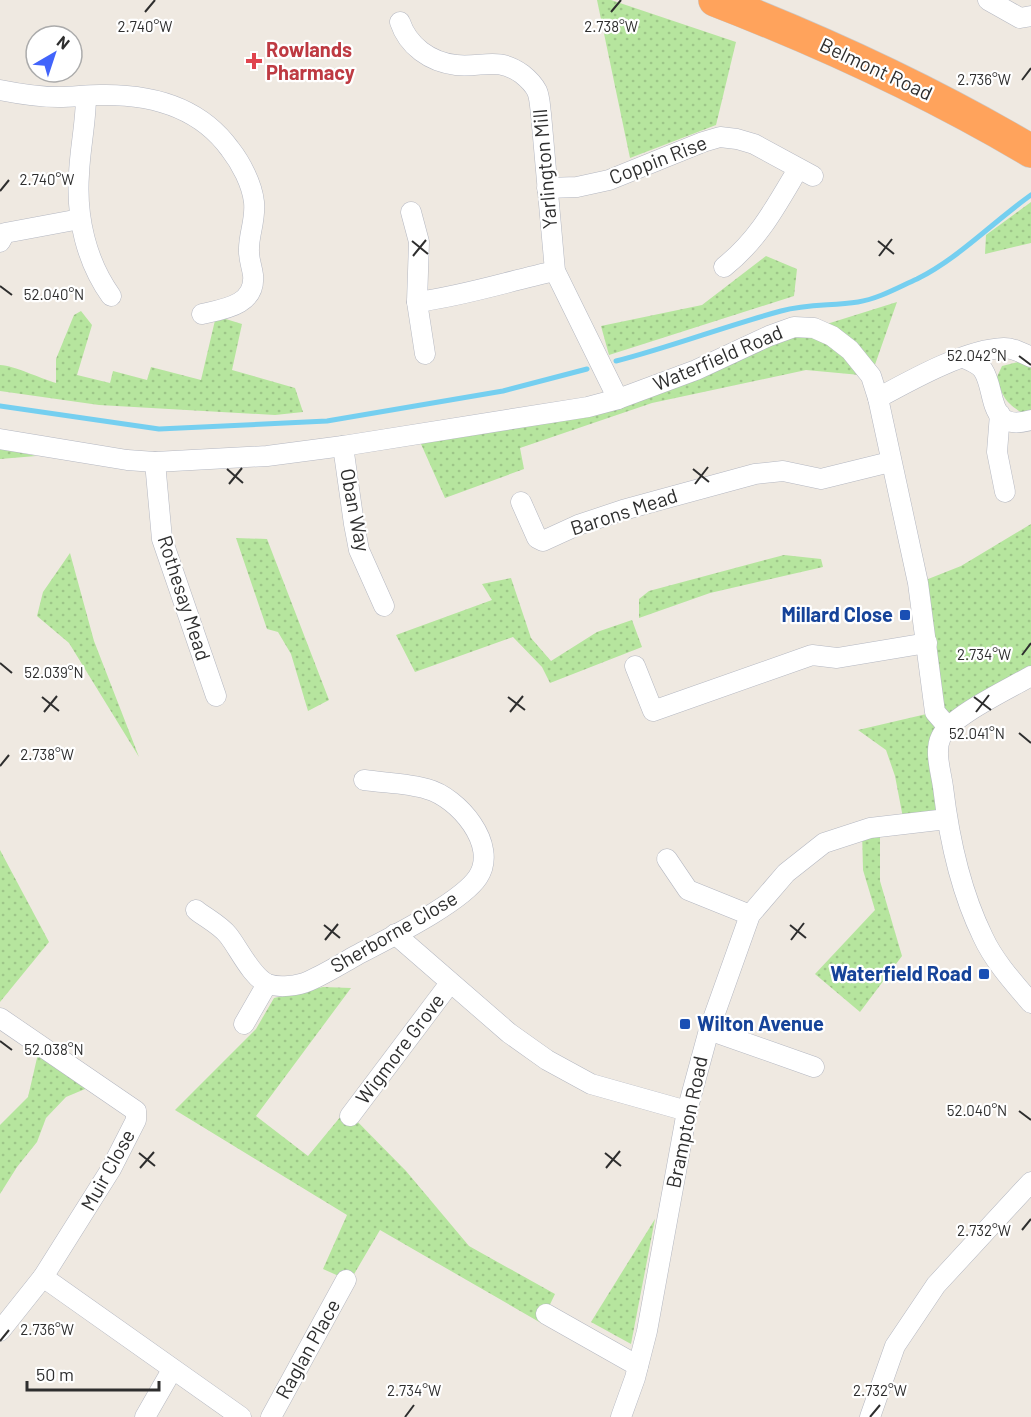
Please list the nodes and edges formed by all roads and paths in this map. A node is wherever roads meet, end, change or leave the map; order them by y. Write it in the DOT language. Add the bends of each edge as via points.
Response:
graph roads {
  1 [pos="714,0"];
  2 [pos="988,0"];
  3 [pos="1031,16"];
  4 [pos="400,22"];
  5 [pos="0,90"];
  6 [pos="86,96"];
  7 [pos="1031,151"];
  8 [pos="547,188"];
  9 [pos="411,212"];
  10 [pos="80,219"];
  11 [pos="2,235"];
  12 [pos="724,267"];
  13 [pos="555,271"];
  14 [pos="111,297"];
  15 [pos="417,302"];
  16 [pos="202,314"];
  17 [pos="425,354"];
  18 [pos="1031,357"];
  19 [pos="964,358"];
  20 [pos="878,398"];
  21 [pos="618,399"];
  22 [pos="1000,414"];
  23 [pos="1031,420"];
  24 [pos="0,439"];
  25 [pos="343,446"];
  26 [pos="155,462"];
  27 [pos="890,462"];
  28 [pos="1005,492"];
  29 [pos="521,502"];
  30 [pos="384,606"];
  31 [pos="927,643"];
  32 [pos="635,666"];
  33 [pos="1031,676"];
  34 [pos="216,696"];
  35 [pos="948,727"];
  36 [pos="364,780"];
  37 [pos="947,819"];
  38 [pos="667,859"];
  39 [pos="196,910"];
  40 [pos="750,915"];
  41 [pos="396,934"];
  42 [pos="450,983"];
  43 [pos="267,984"];
  44 [pos="1031,1003"];
  45 [pos="0,1018"];
  46 [pos="244,1024"];
  47 [pos="709,1030"];
  48 [pos="814,1067"];
  49 [pos="687,1110"];
  50 [pos="351,1116"];
  51 [pos="1031,1182"];
  52 [pos="44,1277"];
  53 [pos="346,1280"];
  54 [pos="546,1314"];
  55 [pos="0,1331"];
  56 [pos="638,1366"];
  57 [pos="172,1370"];
  58 [pos="146,1417"];
  59 [pos="241,1417"];
  60 [pos="271,1417"];
  61 [pos="621,1417"];
  62 [pos="870,1417"];
  1 -- 7 [label="highway, Belmont Road" via="797,32 922,90"];
  2 -- 3 [label="street" via="1020,18"];
  4 -- 8 [label="street, Yarlington Mill" via="407,39 440,62 496,62 527,78 537,91 542,114"];
  5 -- 6 [label="street" via="37,96"];
  6 -- 10 [label="street" via="79,173"];
  6 -- 16 [label="street" via="154,99 183,109 222,138 240,162 254,200 248,246 252,287 240,304"];
  8 -- 12 [label="street, Coppin Rise" via="609,180 720,137 754,144 805,172 747,248"];
  8 -- 13 [label="street, Yarlington Mill"];
  9 -- 15 [label="street" via="419,242"];
  10 -- 11 [label="street"];
  10 -- 14 [label="street" via="92,265"];
  13 -- 15 [label="street" via="451,298"];
  13 -- 21 [label="street, Yarlington Mill"];
  15 -- 17 [label="street"];
  18 -- 19 [label="street" via="1006,348"];
  19 -- 20 [label="street"];
  19 -- 22 [label="street" via="983,369"];
  20 -- 21 [label="street, Waterfield Road" via="872,376 850,350 814,328 794,327"];
  20 -- 27 [label="street, Waterfield Road"];
  21 -- 25 [label="street, Waterfield Road"];
  22 -- 23 [label="street" via="1021,423"];
  22 -- 28 [label="street" via="997,452"];
  24 -- 26 [label="street, Waterfield Road"];
  25 -- 26 [label="street, Waterfield Road" via="267,456"];
  25 -- 30 [label="street, Oban Way" via="359,550"];
  26 -- 34 [label="street, Rothesay Mead" via="162,539"];
  27 -- 29 [label="street, Barons Mead" via="821,479 783,471 755,474 623,510 543,541 537,538"];
  27 -- 31 [label="street, Waterfield Road" via="912,550"];
  31 -- 32 [label="street" via="837,658 812,655 653,711"];
  31 -- 35 [label="street, Waterfield Road" via="935,712"];
  33 -- 35 [label="street"];
  35 -- 37 [label="street" via="940,739 939,755"];
  36 -- 41 [label="street, Sherborne Close" via="429,789 467,817 483,846 480,874 471,887"];
  37 -- 40 [label="street, Brampton Road" via="870,828 824,843 786,873"];
  37 -- 44 [label="street" via="966,896 983,938"];
  38 -- 40 [label="street" via="688,890"];
  39 -- 43 [label="street" via="227,934 244,961"];
  40 -- 47 [label="street, Brampton Road"];
  41 -- 42 [label="street"];
  41 -- 43 [label="street, Sherborne Close" via="307,982"];
  42 -- 49 [label="street" via="509,1033 591,1084"];
  42 -- 50 [label="street, Wigmore Grove"];
  43 -- 46 [label="street"];
  45 -- 52 [label="street, Muir Close" via="136,1111 136,1120 111,1169"];
  47 -- 48 [label="street"];
  47 -- 49 [label="street, Brampton Road"];
  49 -- 56 [label="street, Brampton Road"];
  51 -- 62 [label="street" via="936,1285 895,1346"];
  52 -- 55 [label="street, Muir Close"];
  52 -- 57 [label="street"];
  53 -- 60 [label="street, Raglan Place"];
  54 -- 56 [label="street"];
  56 -- 61 [label="street, Brampton Road"];
  57 -- 58 [label="street"];
  57 -- 59 [label="street"];
}
